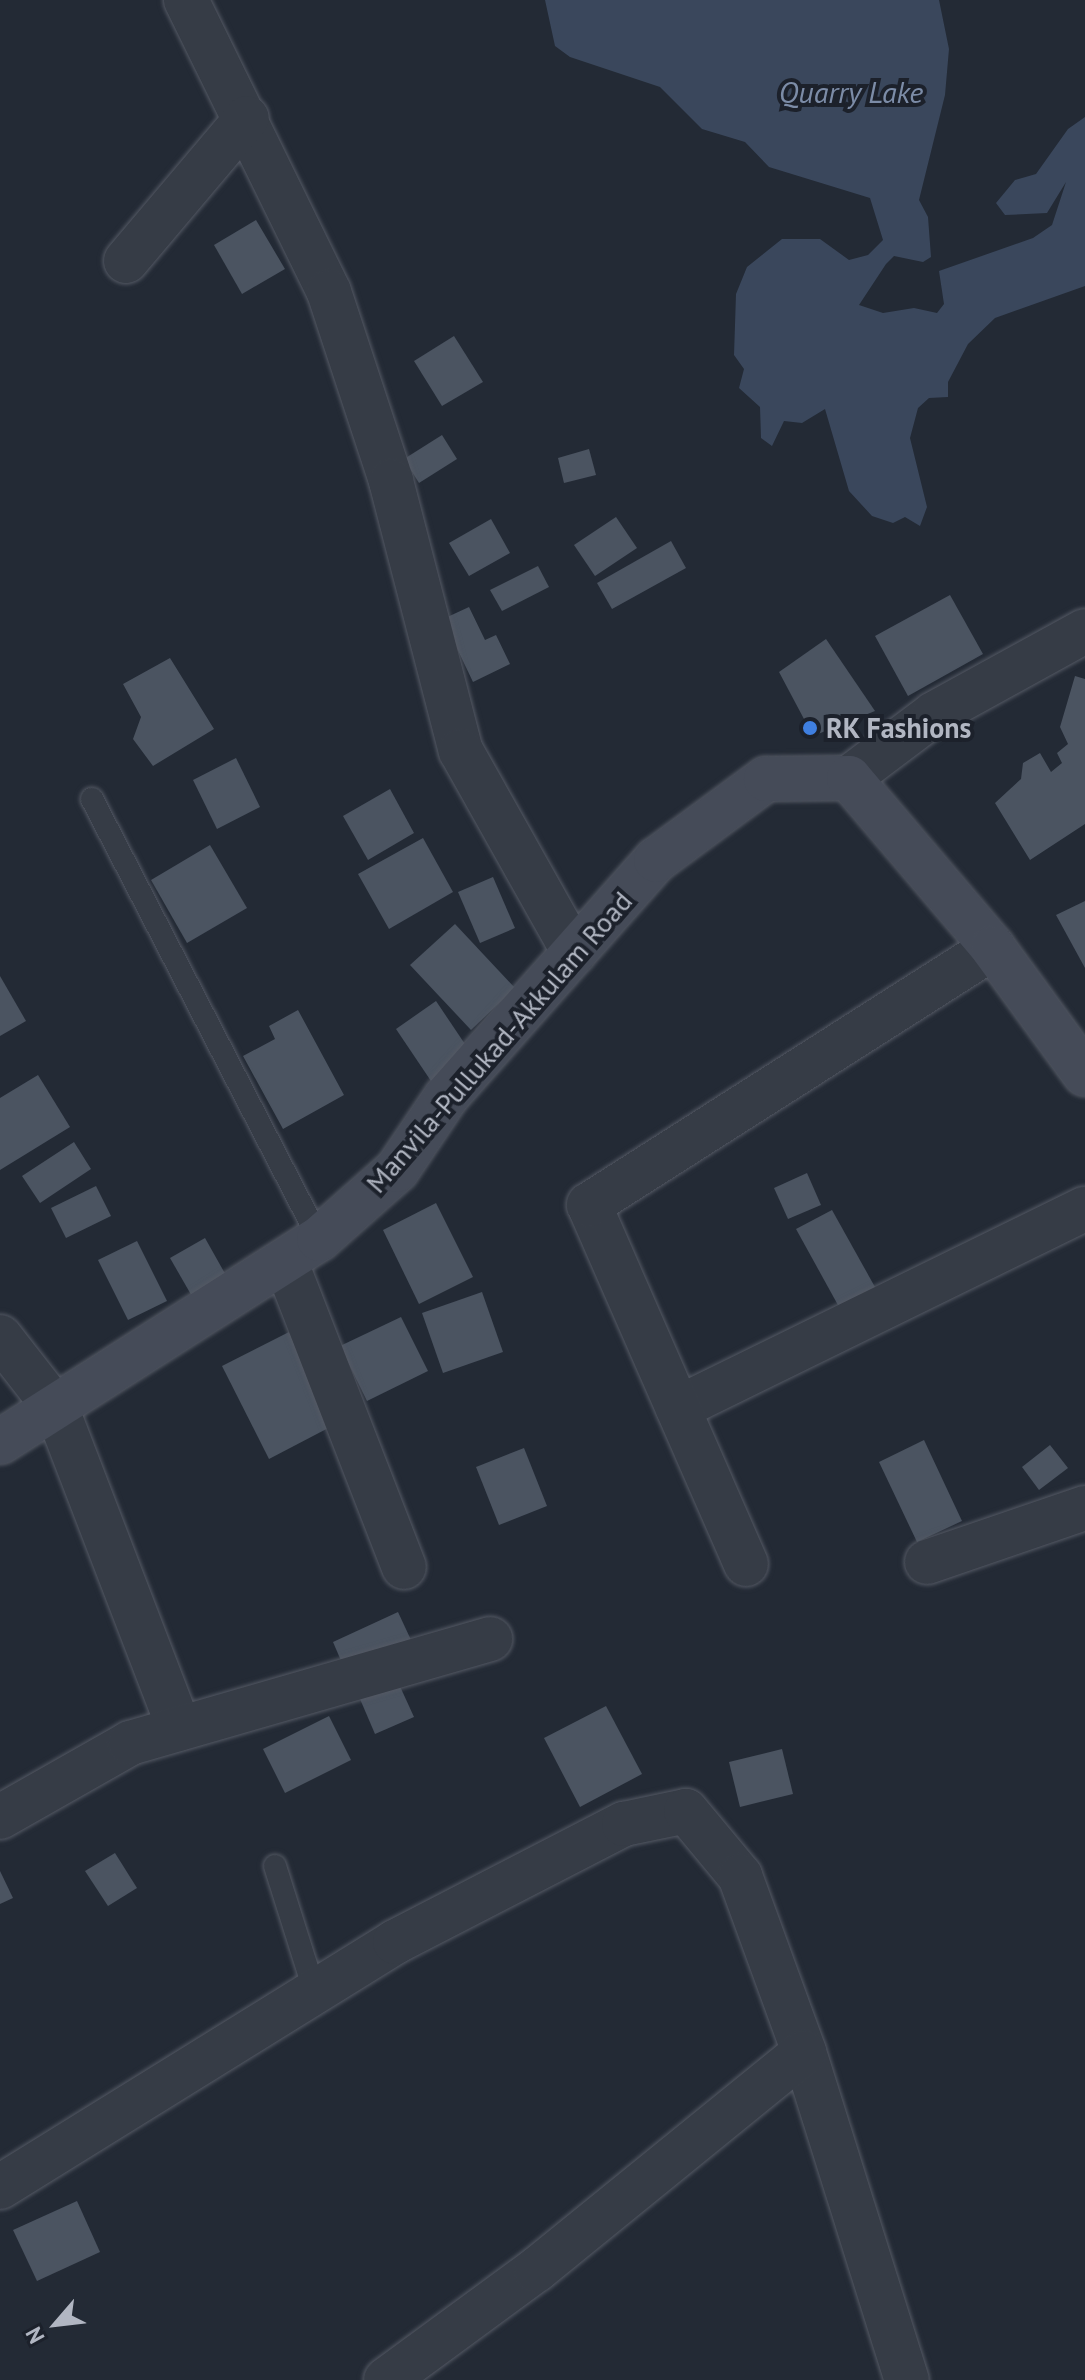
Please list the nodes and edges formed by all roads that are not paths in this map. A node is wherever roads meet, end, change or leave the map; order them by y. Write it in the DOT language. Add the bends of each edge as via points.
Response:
graph roads {
  1 [pos="186,0"];
  2 [pos="247,118"];
  3 [pos="126,261"];
  4 [pos="1085,631"];
  5 [pos="849,778"];
  6 [pos="92,799"];
  7 [pos="993,948"];
  8 [pos="574,952"];
  9 [pos="1085,1074"];
  10 [pos="1085,1209"];
  11 [pos="302,1251"];
  12 [pos="0,1337"];
  13 [pos="678,1408"];
  14 [pos="57,1410"];
  15 [pos="0,1442"];
  16 [pos="1085,1508"];
  17 [pos="927,1562"];
  18 [pos="746,1564"];
  19 [pos="404,1567"];
  20 [pos="490,1639"];
  21 [pos="179,1728"];
  22 [pos="0,1817"];
  23 [pos="275,1866"];
  24 [pos="315,1993"];
  25 [pos="804,2052"];
  26 [pos="0,2187"];
  27 [pos="386,2380"];
  28 [pos="907,2380"];
  1 -- 2 [label="street"];
  2 -- 3 [label="street"];
  2 -- 8 [label="street" via="329,292 391,481 461,751"];
  4 -- 5 [label="street" via="934,714"];
  5 -- 7 [label="street"];
  5 -- 8 [label="street, Manvila-Pullukad-Akkulam Road" via="766,779 656,860"];
  6 -- 11 [label="lane"];
  7 -- 9 [label="street"];
  7 -- 13 [label="street" via="589,1205"];
  8 -- 11 [label="street, Manvila-Pullukad-Akkulam Road" via="446,1097 397,1170"];
  10 -- 13 [label="street"];
  11 -- 14 [label="street, Manvila-Pullukad-Akkulam Road"];
  11 -- 19 [label="street"];
  12 -- 14 [label="street"];
  13 -- 18 [label="street"];
  14 -- 15 [label="street, Manvila-Pullukad-Akkulam Road"];
  14 -- 21 [label="street"];
  16 -- 17 [label="street"];
  20 -- 21 [label="street"];
  21 -- 22 [label="street" via="130,1743"];
  23 -- 24 [label="lane"];
  24 -- 25 [label="street" via="395,1942 624,1824 686,1811 740,1876"];
  24 -- 26 [label="street"];
  25 -- 27 [label="street" via="536,2270"];
  25 -- 28 [label="street"];
}
